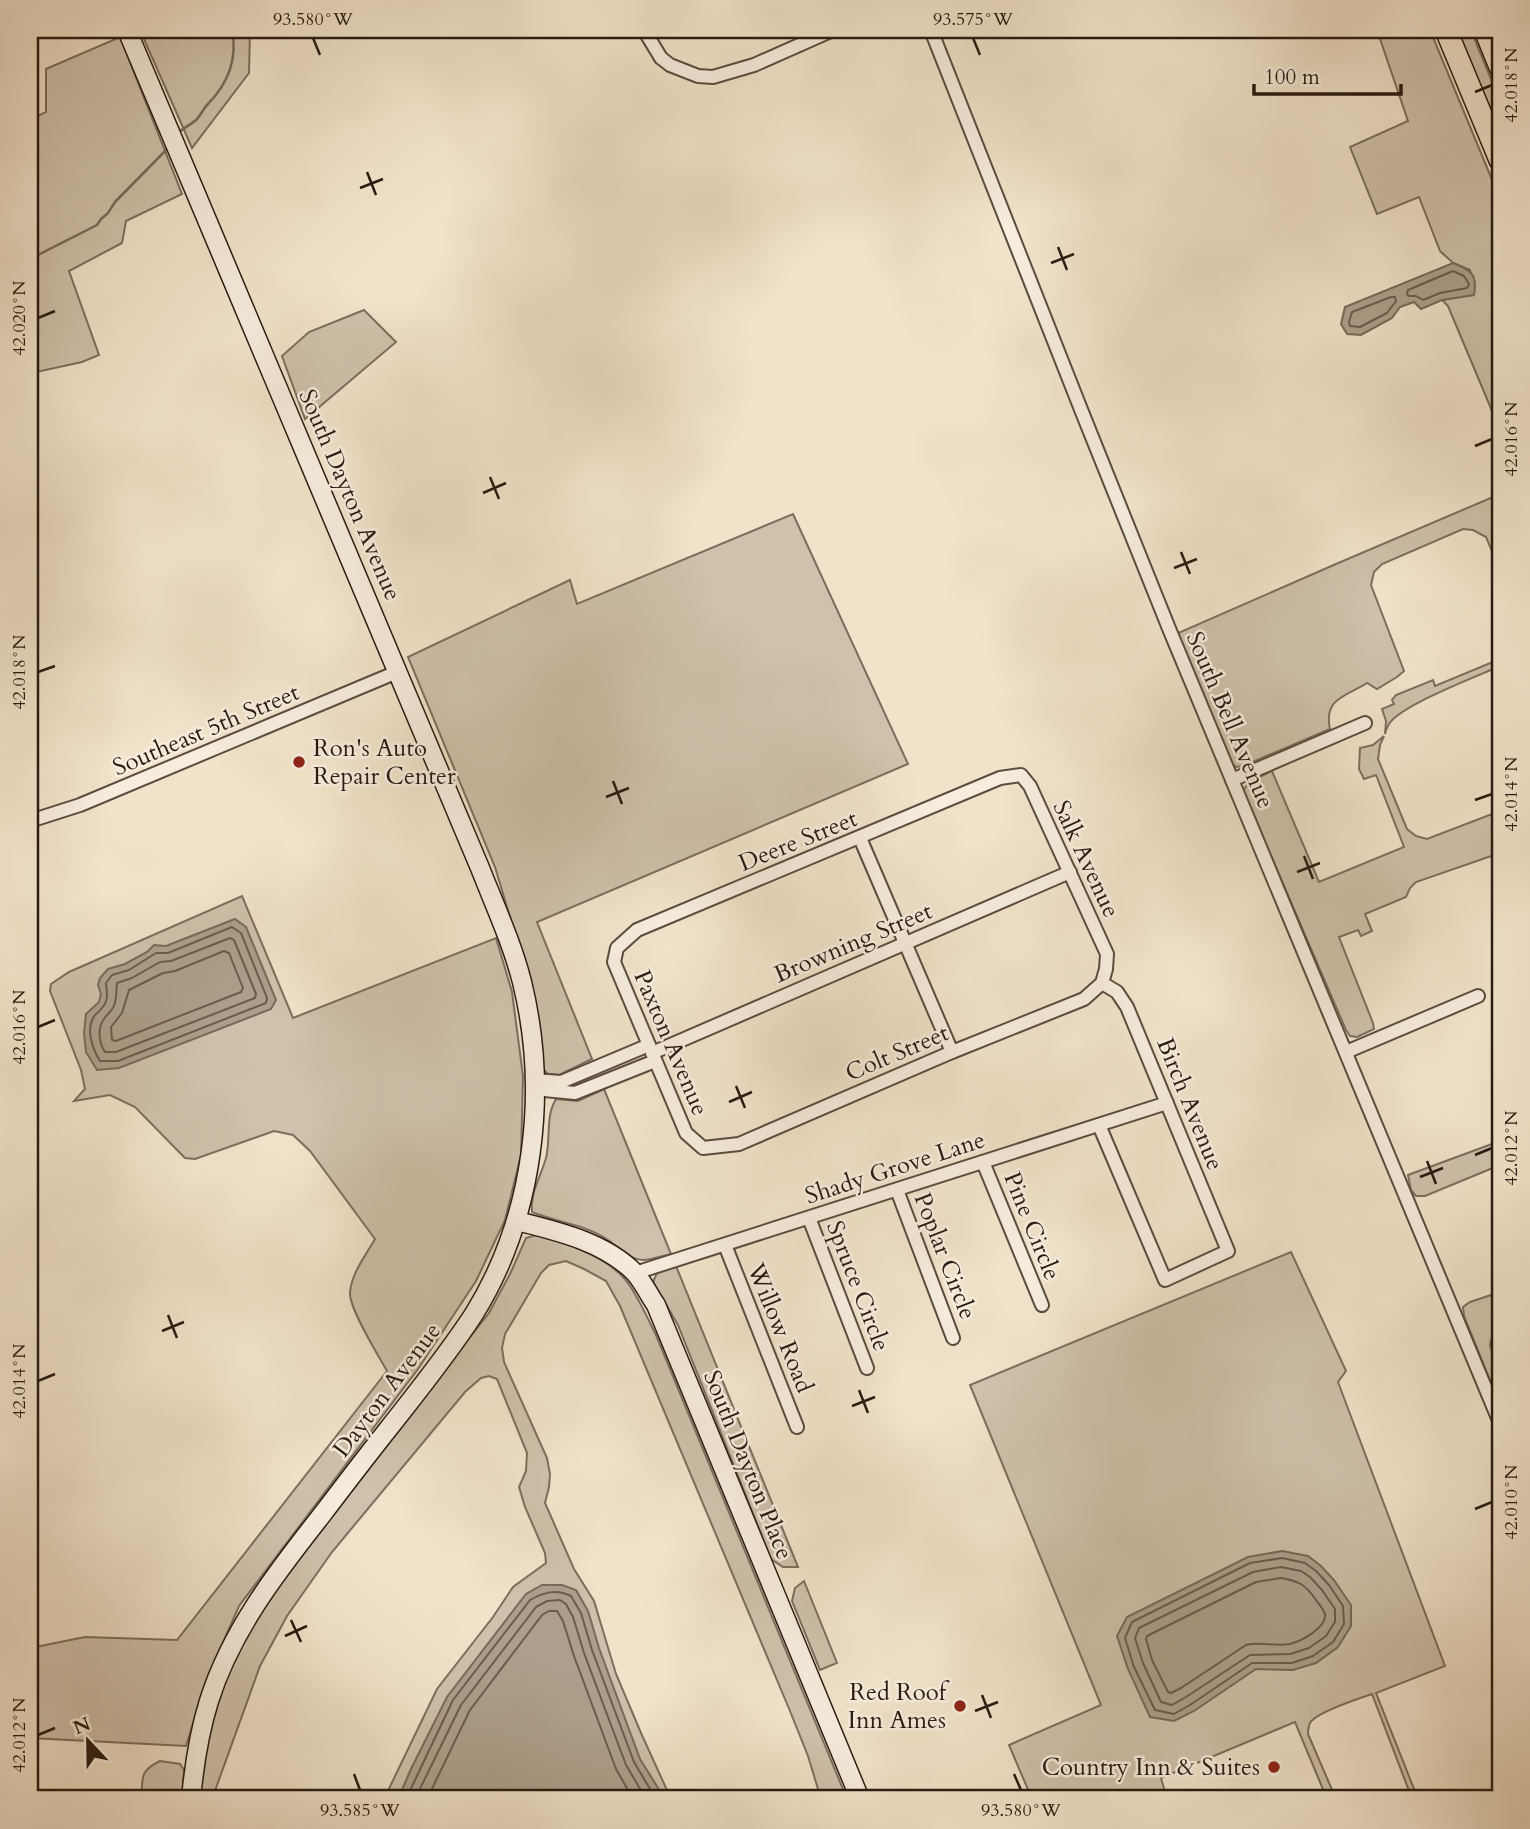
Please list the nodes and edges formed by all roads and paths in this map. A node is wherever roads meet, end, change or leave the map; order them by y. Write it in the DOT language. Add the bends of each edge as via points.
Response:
graph roads {
  1 [pos="127,30"];
  2 [pos="644,30"];
  3 [pos="833,30"];
  4 [pos="931,30"];
  5 [pos="1446,30"];
  6 [pos="1485,30"];
  7 [pos="1500,66"];
  8 [pos="1500,160"];
  9 [pos="397,672"];
  10 [pos="1365,723"];
  11 [pos="1000,778"];
  12 [pos="1232,780"];
  13 [pos="30,821"];
  14 [pos="860,838"];
  15 [pos="1070,872"];
  16 [pos="905,943"];
  17 [pos="617,948"];
  18 [pos="522,982"];
  19 [pos="1102,983"];
  20 [pos="1478,996"];
  21 [pos="952,1052"];
  22 [pos="1346,1052"];
  23 [pos="652,1053"];
  24 [pos="534,1085"];
  25 [pos="1167,1103"];
  26 [pos="1099,1125"];
  27 [pos="703,1148"];
  28 [pos="983,1162"];
  29 [pos="897,1190"];
  30 [pos="810,1218"];
  31 [pos="517,1221"];
  32 [pos="725,1245"];
  33 [pos="635,1273"];
  34 [pos="1042,1305"];
  35 [pos="953,1338"];
  36 [pos="867,1368"];
  37 [pos="1500,1423"];
  38 [pos="797,1427"];
  39 [pos="1500,1794"];
  40 [pos="191,1799"];
  41 [pos="860,1799"];
  42 [pos="1489,1799"];
  1 -- 9 [label="main road, South Dayton Avenue"];
  2 -- 3 [label="street" via="670,65 713,77 754,65"];
  4 -- 12 [label="street, South Bell Avenue"];
  5 -- 8 [label="highway"];
  6 -- 7 [label="highway"];
  9 -- 13 [label="street, Southeast 5th Street" via="80,806"];
  9 -- 18 [label="main road, South Dayton Avenue" via="480,868"];
  10 -- 12 [label="street"];
  11 -- 14 [label="street, Deere Street"];
  11 -- 15 [label="street, Salk Avenue" via="1021,775 1030,786"];
  12 -- 22 [label="street, South Bell Avenue"];
  14 -- 16 [label="street"];
  14 -- 17 [label="street, Deere Street" via="637,930"];
  15 -- 16 [label="street, Browning Street"];
  15 -- 19 [label="street, Salk Avenue" via="1107,954"];
  16 -- 21 [label="street"];
  16 -- 23 [label="street, Browning Street"];
  17 -- 23 [label="street, Paxton Avenue" via="614,962"];
  18 -- 24 [label="main road, Dayton Avenue"];
  19 -- 21 [label="street, Colt Street" via="1084,999"];
  19 -- 25 [label="street, Birch Avenue" via="1117,992 1128,1007"];
  20 -- 22 [label="street"];
  21 -- 27 [label="street, Colt Street" via="740,1144"];
  22 -- 37 [label="street, South Bell Avenue"];
  23 -- 24 [label="street, Browning Street" via="561,1082"];
  23 -- 27 [label="street, Paxton Avenue" via="686,1133"];
  24 -- 31 [label="main road, Dayton Avenue" via="532,1140"];
  25 -- 26 [label="street, Shady Grove Lane"];
  25 -- 26 [label="street, Birch Avenue" via="1228,1251 1165,1280"];
  26 -- 28 [label="street, Shady Grove Lane"];
  28 -- 29 [label="street, Shady Grove Lane"];
  28 -- 34 [label="street, Pine Circle"];
  29 -- 30 [label="street, Shady Grove Lane"];
  29 -- 35 [label="street, Poplar Circle"];
  30 -- 32 [label="street, Shady Grove Lane"];
  30 -- 36 [label="street, Spruce Circle"];
  31 -- 33 [label="main road, South Dayton Place" via="574,1237 610,1254"];
  31 -- 40 [label="main road, Dayton Avenue" via="475,1312 442,1362 278,1570 250,1613 209,1701"];
  32 -- 33 [label="street, Shady Grove Lane"];
  32 -- 38 [label="street, Willow Road"];
  33 -- 41 [label="main road, South Dayton Place" via="656,1305"];
  39 -- 42 [label="street"];
}
